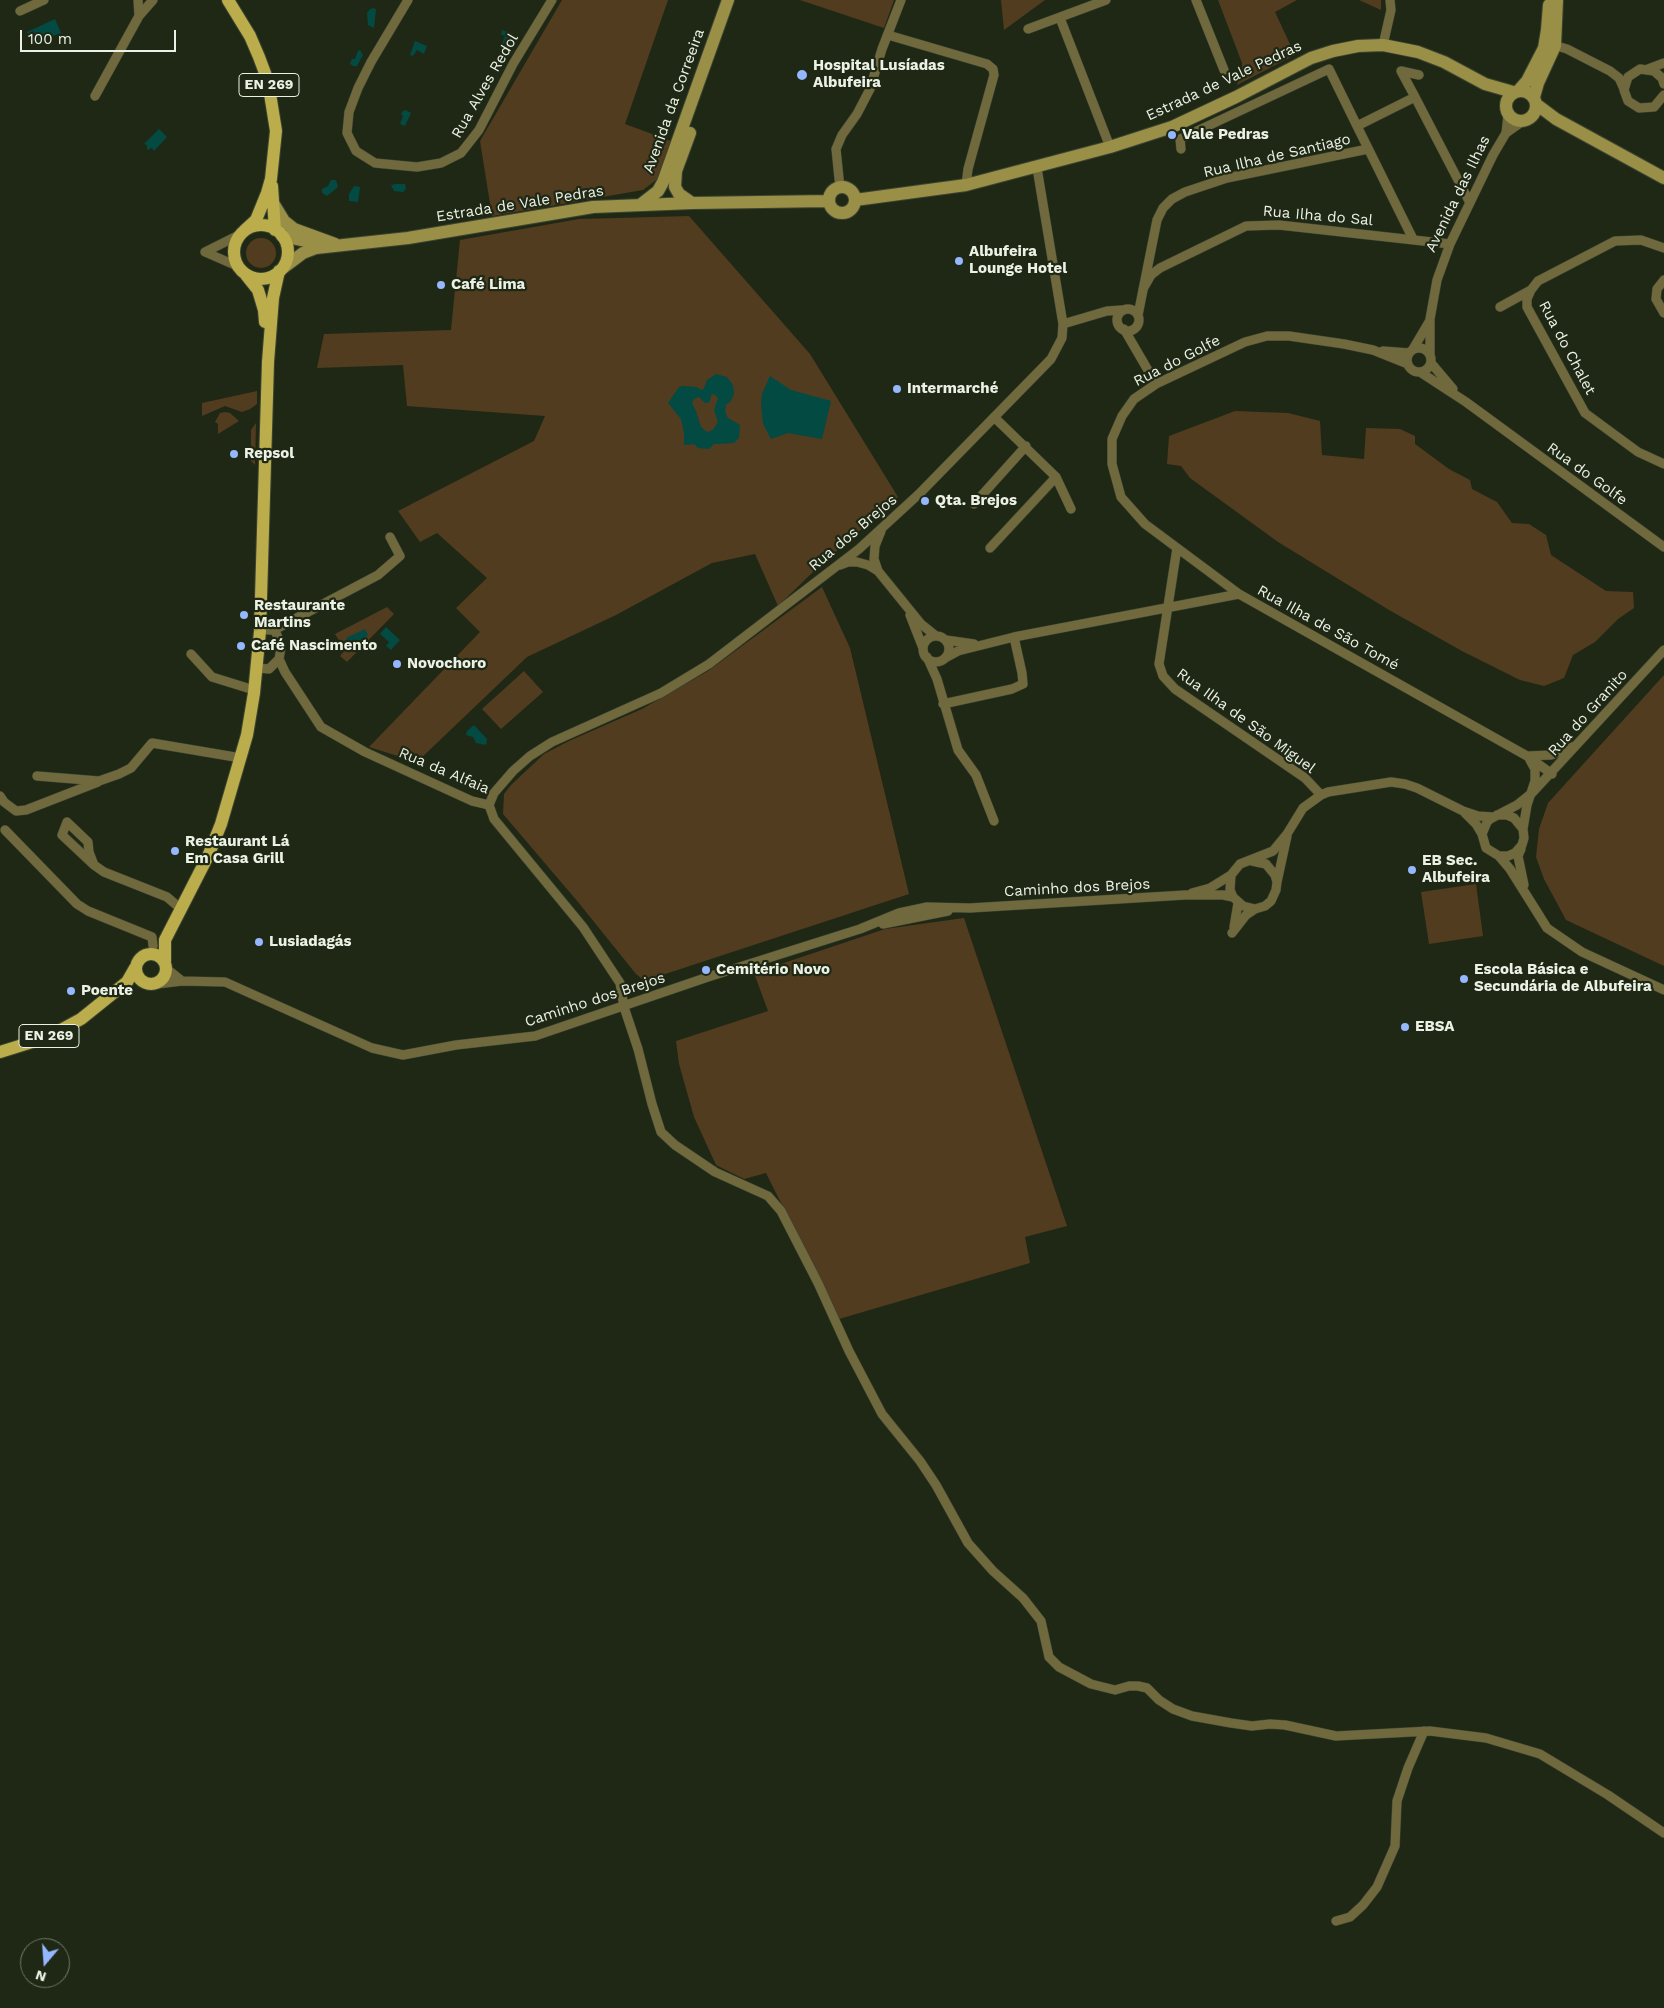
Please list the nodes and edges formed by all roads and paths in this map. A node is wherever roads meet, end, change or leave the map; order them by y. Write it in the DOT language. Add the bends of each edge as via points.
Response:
graph roads {
  1 [pos="44,0"];
  2 [pos="138,0"];
  3 [pos="153,0"];
  4 [pos="228,0"];
  5 [pos="408,0"];
  6 [pos="552,0"];
  7 [pos="728,0"];
  8 [pos="736,0"];
  9 [pos="901,0"];
  10 [pos="1106,0"];
  11 [pos="1196,0"];
  12 [pos="1390,0"];
  13 [pos="1549,0"];
  14 [pos="1557,0"];
  15 [pos="20,12"];
  16 [pos="139,16"];
  17 [pos="1060,18"];
  18 [pos="1028,29"];
  19 [pos="888,35"];
  20 [pos="1550,44"];
  21 [pos="1383,45"];
  22 [pos="1664,63"];
  23 [pos="1224,70"];
  24 [pos="1638,70"];
  25 [pos="1610,71"];
  26 [pos="1420,75"];
  27 [pos="1663,78"];
  28 [pos="1485,84"];
  29 [pos="1624,90"];
  30 [pos="1516,91"];
  31 [pos="1664,95"];
  32 [pos="95,96"];
  33 [pos="1414,97"];
  34 [pos="1535,101"];
  35 [pos="1664,103"];
  36 [pos="1654,107"];
  37 [pos="1507,110"];
  38 [pos="1556,118"];
  39 [pos="1527,119"];
  40 [pos="1357,126"];
  41 [pos="1506,133"];
  42 [pos="1110,147"];
  43 [pos="1181,149"];
  44 [pos="1368,149"];
  45 [pos="1037,168"];
  46 [pos="1664,178"];
  47 [pos="271,179"];
  48 [pos="966,185"];
  49 [pos="840,188"];
  50 [pos="855,200"];
  51 [pos="829,201"];
  52 [pos="273,203"];
  53 [pos="692,203"];
  54 [pos="1470,203"];
  55 [pos="640,205"];
  56 [pos="241,233"];
  57 [pos="278,233"];
  58 [pos="1413,239"];
  59 [pos="1450,244"];
  60 [pos="337,245"];
  61 [pos="1664,248"];
  62 [pos="1149,259"];
  63 [pos="1163,267"];
  64 [pos="281,269"];
  65 [pos="241,270"];
  66 [pos="1664,280"];
  67 [pos="1143,290"];
  68 [pos="1531,290"];
  69 [pos="1500,307"];
  70 [pos="1107,310"];
  71 [pos="1126,310"];
  72 [pos="1664,313"];
  73 [pos="1138,315"];
  74 [pos="1430,319"];
  75 [pos="1063,324"];
  76 [pos="1137,326"];
  77 [pos="1121,327"];
  78 [pos="1137,350"];
  79 [pos="1373,350"];
  80 [pos="1411,351"];
  81 [pos="1430,359"];
  82 [pos="268,362"];
  83 [pos="1408,364"];
  84 [pos="1420,372"];
  85 [pos="1156,384"];
  86 [pos="1466,402"];
  87 [pos="994,416"];
  88 [pos="1026,446"];
  89 [pos="1664,464"];
  90 [pos="1056,477"];
  91 [pos="974,504"];
  92 [pos="1071,508"];
  93 [pos="882,528"];
  94 [pos="390,537"];
  95 [pos="1664,547"];
  96 [pos="990,548"];
  97 [pos="1177,548"];
  98 [pos="859,549"];
  99 [pos="871,562"];
  100 [pos="836,566"];
  101 [pos="1240,594"];
  102 [pos="903,599"];
  103 [pos="1168,607"];
  104 [pos="274,630"];
  105 [pos="260,631"];
  106 [pos="936,636"];
  107 [pos="1014,637"];
  108 [pos="946,640"];
  109 [pos="981,645"];
  110 [pos="1664,650"];
  111 [pos="925,653"];
  112 [pos="191,654"];
  113 [pos="945,658"];
  114 [pos="279,659"];
  115 [pos="257,668"];
  116 [pos="254,690"];
  117 [pos="944,704"];
  118 [pos="1579,744"];
  119 [pos="1527,756"];
  120 [pos="241,758"];
  121 [pos="1552,774"];
  122 [pos="38,776"];
  123 [pos="99,781"];
  124 [pos="1532,794"];
  125 [pos="1321,795"];
  126 [pos="0,796"];
  127 [pos="489,805"];
  128 [pos="1463,812"];
  129 [pos="1495,816"];
  130 [pos="994,820"];
  131 [pos="1523,829"];
  132 [pos="5,830"];
  133 [pos="1287,834"];
  134 [pos="1482,834"];
  135 [pos="1522,845"];
  136 [pos="1498,856"];
  137 [pos="1252,860"];
  138 [pos="94,865"];
  139 [pos="1231,875"];
  140 [pos="1277,882"];
  141 [pos="1185,895"];
  142 [pos="1235,900"];
  143 [pos="1529,902"];
  144 [pos="1255,908"];
  145 [pos="180,910"];
  146 [pos="154,946"];
  147 [pos="143,956"];
  148 [pos="166,965"];
  149 [pos="136,968"];
  150 [pos="182,981"];
  151 [pos="154,984"];
  152 [pos="1664,990"];
  153 [pos="624,1006"];
  154 [pos="94,1009"];
  155 [pos="0,1052"];
  156 [pos="1424,1731"];
  157 [pos="1664,1833"];
  158 [pos="1336,1921"];
  1 -- 15 [label="street"];
  2 -- 16 [label="street"];
  3 -- 16 [label="street"];
  4 -- 47 [label="main road, EN 269" via="250,36 268,81 276,131"];
  5 -- 6 [label="street, Rua Alves Redol" via="358,88 349,112 347,132 356,151 376,163 417,167 441,163 461,153 478,130"];
  7 -- 55 [label="main road, Avenida da Correeira" via="663,182 658,191"];
  8 -- 53 [label="main road, Avenida da Correeira" via="676,171 675,186 679,194"];
  9 -- 19 [label="street"];
  10 -- 17 [label="street"];
  11 -- 23 [label="street"];
  12 -- 21 [label="street" via="1391,10"];
  13 -- 20 [label="main road"];
  14 -- 20 [label="main road"];
  16 -- 32 [label="street"];
  17 -- 18 [label="street"];
  17 -- 42 [label="street"];
  19 -- 48 [label="street" via="987,64 993,69"];
  19 -- 49 [label="street" via="870,89 836,149"];
  20 -- 25 [label="street"];
  20 -- 30 [label="main road" via="1527,81"];
  20 -- 34 [label="main road"];
  21 -- 28 [label="main road, Estrada de Vale Pedras" via="1418,52"];
  21 -- 42 [label="main road, Estrada de Vale Pedras" via="1358,46 1310,58 1172,127"];
  22 -- 24 [label="street"];
  24 -- 25 [label="street" via="1625,73"];
  24 -- 27 [label="street" via="1654,71"];
  24 -- 29 [label="street" via="1628,77"];
  25 -- 29 [label="street" via="1619,78"];
  26 -- 33 [label="street" via="1402,72"];
  28 -- 30 [label="main road, Estrada de Vale Pedras"];
  28 -- 37 [label="main road, Estrada de Vale Pedras" via="1498,95"];
  29 -- 36 [label="street" via="1633,106"];
  30 -- 34 [label="main road" via="1528,92"];
  30 -- 37 [label="main road" via="1506,100"];
  31 -- 36 [label="street"];
  33 -- 40 [label="street"];
  33 -- 54 [label="street"];
  34 -- 38 [label="main road"];
  34 -- 39 [label="main road" via="1534,114"];
  35 -- 36 [label="street"];
  37 -- 39 [label="main road" via="1514,120"];
  37 -- 41 [label="street"];
  38 -- 39 [label="main road"];
  38 -- 46 [label="main road"];
  39 -- 41 [label="street, Avenida das Ilhas"];
  40 -- 43 [label="street" via="1329,69 1180,139"];
  40 -- 44 [label="street"];
  41 -- 54 [label="street, Avenida das Ilhas"];
  42 -- 45 [label="main road, Estrada de Vale Pedras"];
  44 -- 58 [label="street"];
  44 -- 62 [label="street, Rua Ilha de Santiago" via="1227,178 1185,192 1163,208 1157,220"];
  45 -- 48 [label="main road, Estrada de Vale Pedras"];
  45 -- 75 [label="street, Rua dos Brejos"];
  47 -- 52 [label="main road, EN 269"];
  47 -- 56 [label="main road, EN 269" via="256,220"];
  48 -- 50 [label="main road, Estrada de Vale Pedras"];
  49 -- 50 [label="main road" via="848,189"];
  49 -- 51 [label="main road" via="831,194"];
  50 -- 51 [label="main road" via="845,213 832,209"];
  51 -- 53 [label="main road, Estrada de Vale Pedras"];
  52 -- 57 [label="main road, EN 269"];
  52 -- 60 [label="main road" via="284,221 294,229"];
  53 -- 55 [label="main road, Estrada de Vale Pedras"];
  54 -- 59 [label="street, Avenida das Ilhas"];
  55 -- 60 [label="main road, Estrada de Vale Pedras" via="593,207 408,238"];
  56 -- 57 [label="main road" via="261,225"];
  56 -- 65 [label="main road, EN 269" via="234,247"];
  56 -- 65 [label="street" via="205,252"];
  57 -- 60 [label="main road, Estrada de Vale Pedras" via="317,244"];
  57 -- 64 [label="main road, EN 269" via="287,247"];
  58 -- 59 [label="street, Rua Ilha do Sal"];
  58 -- 63 [label="street, Rua Ilha do Sal" via="1279,225 1246,226"];
  59 -- 74 [label="street, Avenida das Ilhas" via="1437,280"];
  60 -- 64 [label="main road, Estrada de Vale Pedras" via="303,253"];
  61 -- 68 [label="street, Rua do Chalet" via="1641,240 1615,241 1538,281"];
  62 -- 63 [label="street"];
  62 -- 67 [label="street, Rua Ilha de Santiago"];
  63 -- 67 [label="street, Rua Ilha do Sal" via="1150,275"];
  64 -- 65 [label="main road" via="263,279"];
  64 -- 82 [label="main road, EN 269" via="273,298"];
  65 -- 82 [label="main road, EN 269" via="258,290 264,310"];
  66 -- 72 [label="street" via="1657,289 1656,299"];
  67 -- 71 [label="street, Rua Ilha do Sal"];
  67 -- 73 [label="street, Rua Ilha de Santiago"];
  68 -- 69 [label="street"];
  68 -- 89 [label="street, Rua do Chalet" via="1527,307 1585,413 1638,452"];
  70 -- 71 [label="street"];
  70 -- 75 [label="street"];
  70 -- 77 [label="street"];
  71 -- 73 [label="street"];
  71 -- 77 [label="street" via="1117,318"];
  73 -- 76 [label="street"];
  74 -- 80 [label="street, Avenida das Ilhas"];
  74 -- 81 [label="street, Avenida das Ilhas"];
  75 -- 87 [label="street, Rua dos Brejos" via="1062,338 1051,359"];
  76 -- 77 [label="street" via="1130,330"];
  76 -- 78 [label="street"];
  77 -- 78 [label="street"];
  78 -- 85 [label="street"];
  79 -- 80 [label="street"];
  79 -- 83 [label="street, Rua do Golfe"];
  79 -- 85 [label="street, Rua do Golfe" via="1334,342 1266,336 1245,342"];
  80 -- 81 [label="street" via="1424,349"];
  80 -- 83 [label="street"];
  81 -- 84 [label="street" via="1427,369"];
  81 -- 86 [label="street"];
  82 -- 105 [label="main road, EN 269"];
  83 -- 84 [label="street, Rua do Golfe" via="1412,370"];
  84 -- 86 [label="street, Rua do Golfe"];
  85 -- 97 [label="street, Rua do Golfe" via="1134,399 1122,416 1112,439 1112,464 1121,497 1145,524"];
  86 -- 95 [label="street, Rua do Golfe"];
  87 -- 88 [label="street"];
  87 -- 93 [label="street, Rua dos Brejos" via="920,494"];
  88 -- 90 [label="street"];
  88 -- 91 [label="street"];
  90 -- 92 [label="street"];
  90 -- 96 [label="street"];
  93 -- 98 [label="street, Rua dos Brejos"];
  93 -- 99 [label="street"];
  94 -- 104 [label="street" via="400,556 378,575"];
  97 -- 101 [label="street, Rua do Golfe"];
  97 -- 103 [label="street, Rua Ilha de São Miguel"];
  98 -- 99 [label="street" via="861,558"];
  98 -- 100 [label="street, Rua dos Brejos"];
  99 -- 100 [label="street" via="848,562"];
  99 -- 102 [label="street, Rua Ilha de São Tomé"];
  100 -- 127 [label="street, Rua dos Brejos" via="709,664 661,692 552,742 530,756 494,793"];
  101 -- 103 [label="street, Rua Ilha de São Tomé"];
  101 -- 119 [label="street, Rua Ilha de São Tomé"];
  102 -- 106 [label="street, Rua Ilha de São Tomé" via="921,624"];
  102 -- 111 [label="street, Rua Ilha de São Tomé"];
  103 -- 107 [label="street, Rua Ilha de São Tomé"];
  103 -- 125 [label="street, Rua Ilha de São Miguel" via="1159,664 1163,676 1175,689 1305,778"];
  104 -- 105 [label="street"];
  104 -- 114 [label="street" via="281,648"];
  105 -- 115 [label="main road, EN 269"];
  106 -- 108 [label="street, Rua Ilha de São Tomé"];
  106 -- 111 [label="street" via="926,641"];
  107 -- 109 [label="street, Rua Ilha de São Tomé"];
  107 -- 117 [label="street" via="1023,684"];
  108 -- 109 [label="street, Rua Ilha de São Tomé"];
  108 -- 113 [label="street" via="950,648"];
  109 -- 113 [label="street, Rua Ilha de São Tomé"];
  110 -- 118 [label="street, Rua do Granito"];
  111 -- 113 [label="street, Rua Ilha de São Tomé" via="936,662"];
  111 -- 117 [label="street"];
  112 -- 116 [label="street" via="212,677"];
  114 -- 115 [label="street" via="269,669"];
  114 -- 127 [label="street, Rua da Alfaia" via="320,727 365,752 472,801"];
  115 -- 116 [label="main road, EN 269"];
  116 -- 120 [label="main road, EN 269"];
  117 -- 130 [label="street" via="958,750 976,775"];
  118 -- 119 [label="street" via="1551,755"];
  118 -- 121 [label="street, Rua do Granito"];
  119 -- 121 [label="street, Rua Ilha de São Tomé"];
  119 -- 124 [label="street" via="1535,769"];
  120 -- 123 [label="street" via="152,744 131,768"];
  120 -- 145 [label="main road, EN 269" via="221,824"];
  121 -- 124 [label="street, Rua do Granito"];
  122 -- 123 [label="street"];
  123 -- 126 [label="street" via="26,810 16,811"];
  124 -- 129 [label="street, Rua do Granito"];
  124 -- 131 [label="street, Rua do Granito"];
  125 -- 128 [label="street" via="1398,783 1417,788"];
  125 -- 133 [label="street" via="1303,808"];
  127 -- 153 [label="street, Rua da Alfaia" via="494,819 583,926 620,983"];
  128 -- 129 [label="street"];
  128 -- 134 [label="street"];
  129 -- 131 [label="street" via="1514,818"];
  129 -- 134 [label="street" via="1487,822"];
  131 -- 135 [label="street"];
  132 -- 146 [label="street" via="77,904 152,937"];
  133 -- 137 [label="street" via="1273,851"];
  133 -- 140 [label="street"];
  134 -- 136 [label="street" via="1486,848"];
  135 -- 136 [label="street" via="1515,853"];
  135 -- 143 [label="street" via="1518,856"];
  136 -- 143 [label="street" via="1510,869"];
  137 -- 139 [label="street" via="1240,864"];
  137 -- 140 [label="street" via="1266,864"];
  138 -- 138 [label="street" via="88,842 67,822 62,835"];
  138 -- 145 [label="street" via="167,897"];
  139 -- 141 [label="street" via="1210,888"];
  139 -- 142 [label="street" via="1230,890"];
  140 -- 144 [label="street" via="1271,901"];
  141 -- 142 [label="street" via="1223,895"];
  141 -- 153 [label="street, Caminho dos Brejos" via="970,908 860,929"];
  142 -- 144 [label="street" via="1243,906"];
  142 -- 144 [label="street" via="1236,917 1232,933"];
  143 -- 152 [label="street" via="1547,928 1562,940"];
  145 -- 146 [label="main road, EN 269"];
  145 -- 148 [label="main road, EN 269" via="165,940"];
  146 -- 147 [label="main road, EN 269"];
  147 -- 148 [label="main road" via="154,954"];
  147 -- 149 [label="main road, EN 269"];
  148 -- 150 [label="street" via="175,978"];
  148 -- 151 [label="main road, EN 269" via="166,975"];
  149 -- 151 [label="main road" via="141,981"];
  149 -- 154 [label="main road, EN 269" via="127,982"];
  150 -- 151 [label="street"];
  150 -- 153 [label="street, Caminho dos Brejos" via="225,982 372,1048 403,1055 535,1036"];
  151 -- 154 [label="main road, EN 269" via="130,988"];
  153 -- 156 [label="street, Rua da Alfaia" via="661,1132 715,1172 768,1196 781,1211 882,1414 920,1461 968,1543 1023,1598 1041,1621 1049,1658 1091,1684 1115,1690 1138,1686 1147,1688 1173,1709 1192,1716 1252,1726 1286,1725 1336,1736"];
  154 -- 155 [label="main road, EN 269" via="48,1037"];
  156 -- 157 [label="street, Rua da Alfaia" via="1486,1738 1540,1754"];
  156 -- 158 [label="street" via="1397,1800 1395,1846 1377,1887 1350,1917"];
}
